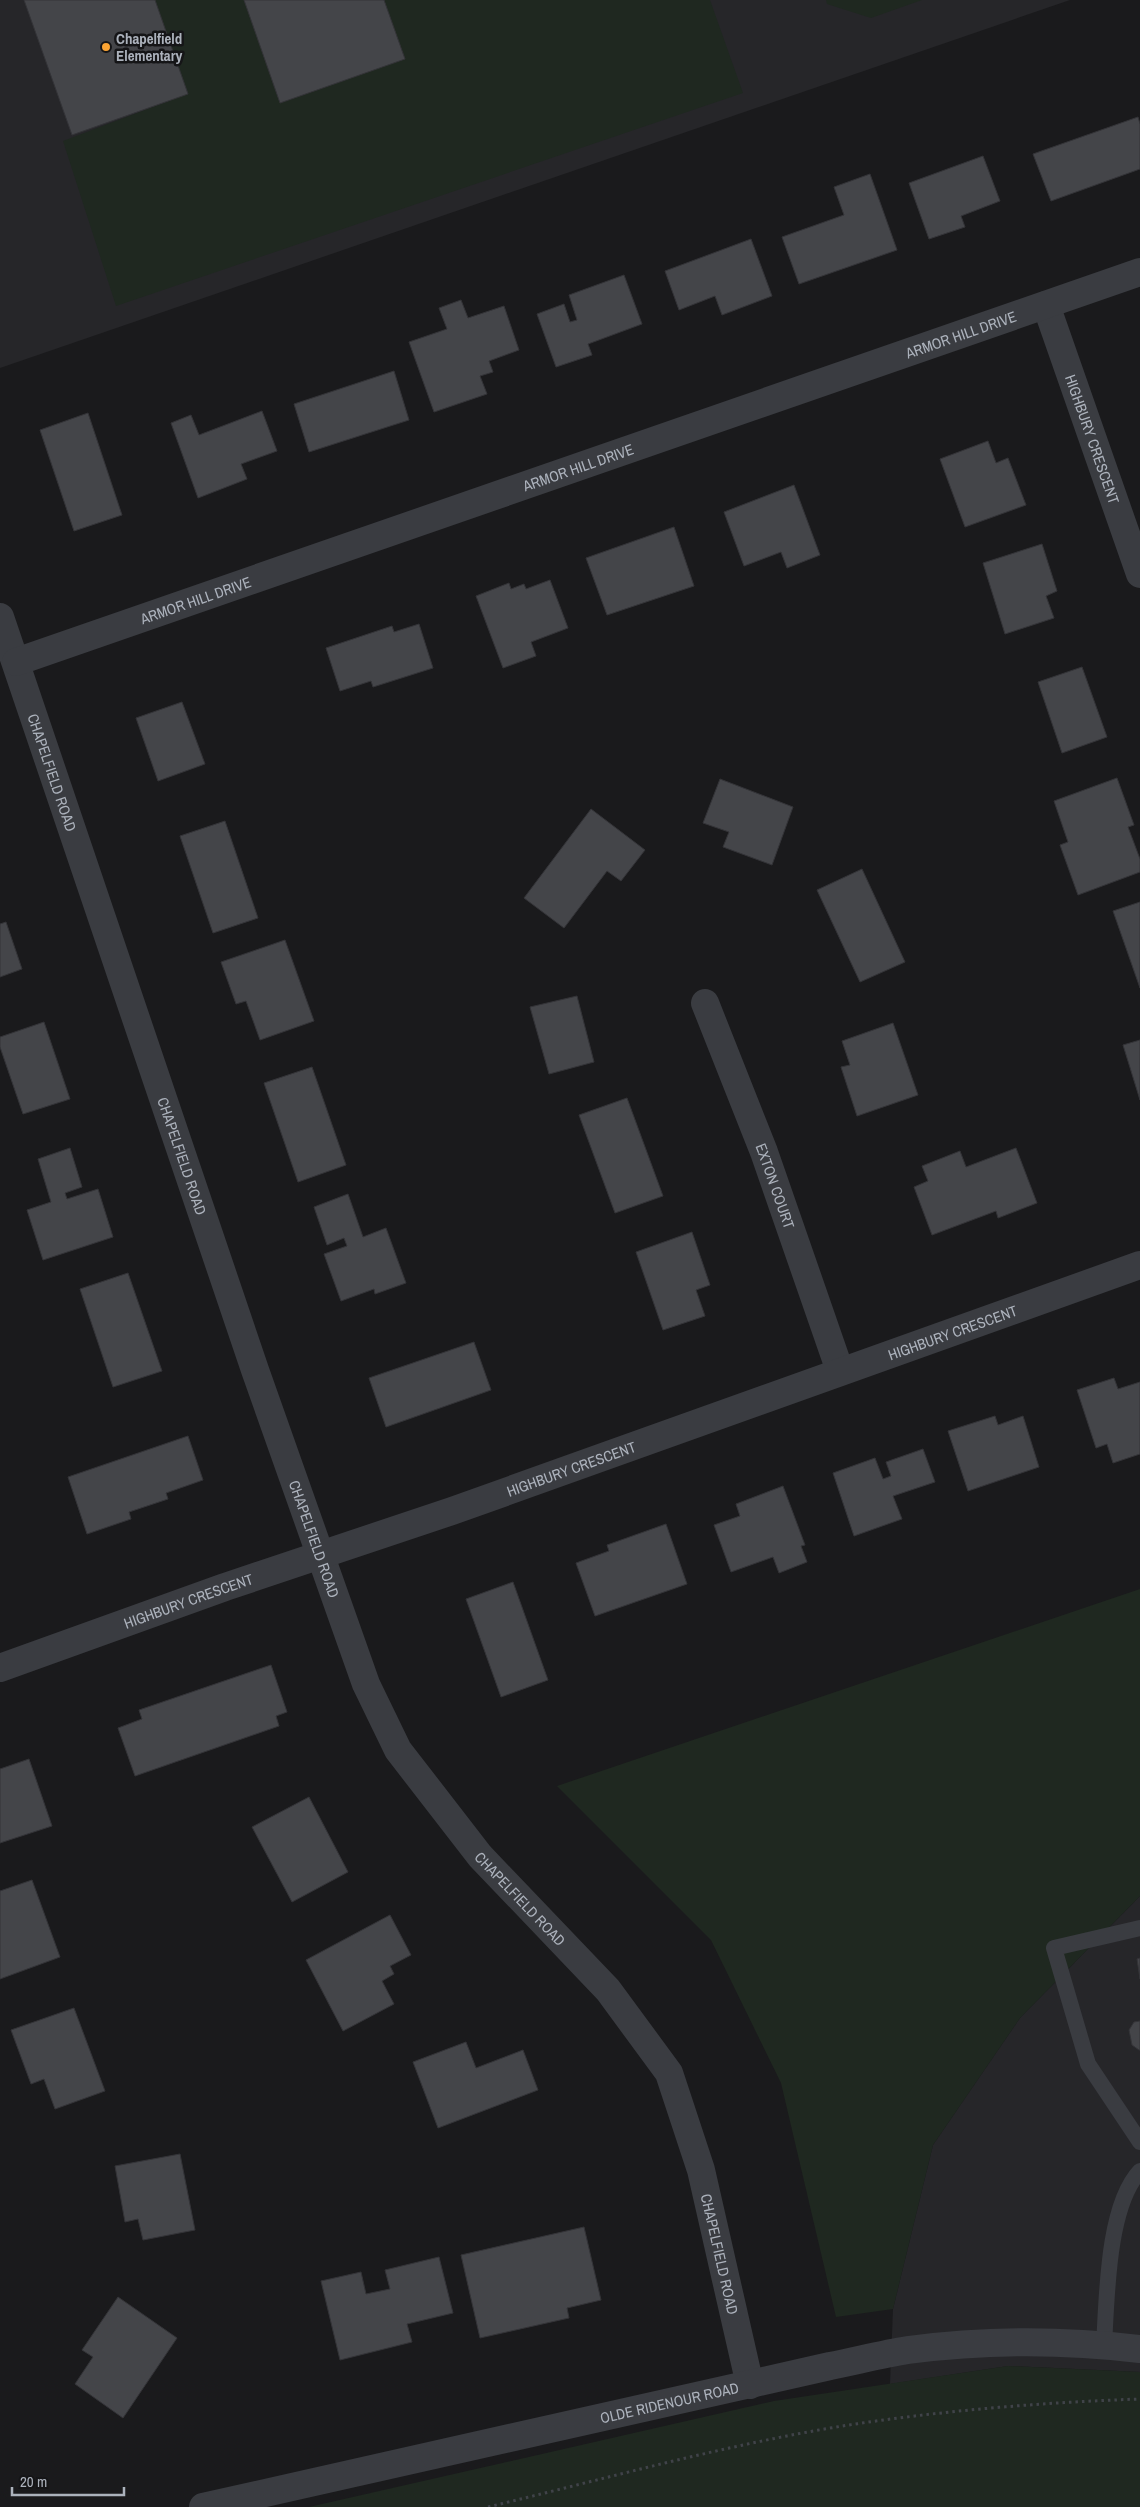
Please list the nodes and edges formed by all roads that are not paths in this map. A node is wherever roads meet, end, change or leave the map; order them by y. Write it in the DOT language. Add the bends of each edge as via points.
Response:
graph roads {
  1 [pos="1140,272"];
  2 [pos="1046,305"];
  3 [pos="1140,574"];
  4 [pos="0,617"];
  5 [pos="16,662"];
  6 [pos="705,1003"];
  7 [pos="1140,1265"];
  8 [pos="840,1371"];
  9 [pos="320,1556"];
  10 [pos="0,1668"];
  11 [pos="1140,1928"];
  12 [pos="1140,2142"];
  13 [pos="1140,2171"];
  14 [pos="1104,2345"];
  15 [pos="1140,2349"];
  16 [pos="750,2385"];
  17 [pos="203,2507"];
  1 -- 2 [label="street, ARMOR HILL DRIVE"];
  2 -- 3 [label="street, HIGHBURY CRESCENT"];
  2 -- 5 [label="street, ARMOR HILL DRIVE"];
  4 -- 5 [label="street, CHAPELFIELD ROAD"];
  5 -- 9 [label="street, CHAPELFIELD ROAD" via="162,1101"];
  6 -- 8 [label="street, EXTON COURT" via="764,1152"];
  7 -- 8 [label="street, HIGHBURY CRESCENT"];
  8 -- 9 [label="street, HIGHBURY CRESCENT"];
  9 -- 10 [label="street, HIGHBURY CRESCENT"];
  9 -- 16 [label="street, CHAPELFIELD ROAD" via="366,1684 398,1750 480,1856 608,1990 669,2072 701,2170"];
  11 -- 12 [label="lane" via="1054,1948 1088,2064"];
  13 -- 14 [label="lane" via="1120,2204 1109,2273"];
  14 -- 15 [label="street, OLDE RIDENOUR ROAD"];
  14 -- 16 [label="street, OLDE RIDENOUR ROAD" via="994,2344 909,2350"];
  16 -- 17 [label="street, OLDE RIDENOUR ROAD"];
}
